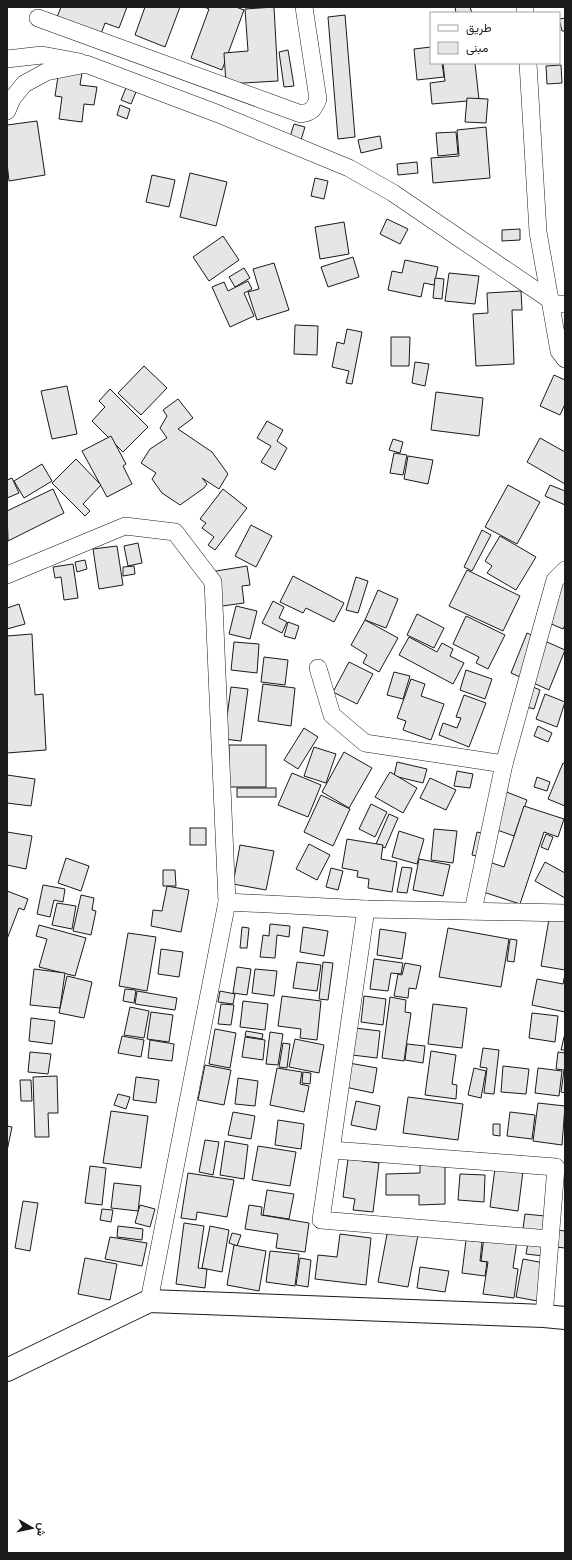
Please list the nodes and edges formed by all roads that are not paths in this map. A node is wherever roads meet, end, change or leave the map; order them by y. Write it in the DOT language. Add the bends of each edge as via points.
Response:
graph roads {
  1 [pos="304,7"];
  2 [pos="38,18"];
  3 [pos="7,59"];
  4 [pos="86,64"];
  5 [pos="528,64"];
  6 [pos="7,111"];
  7 [pos="557,302"];
  8 [pos="565,360"];
  9 [pos="565,570"];
  10 [pos="7,575"];
  11 [pos="318,668"];
  12 [pos="504,764"];
  13 [pos="227,902"];
  14 [pos="366,909"];
  15 [pos="473,911"];
  16 [pos="565,913"];
  17 [pos="332,1150"];
  18 [pos="550,1240"];
  19 [pos="149,1301"];
  20 [pos="544,1316"];
  21 [pos="565,1318"];
  22 [pos="7,1370"];
  1 -- 2 [label="street" via="318,99 315,108 301,114"];
  3 -- 4 [label="street" via="42,55"];
  4 -- 6 [label="street" via="46,72 24,84 12,99"];
  4 -- 7 [label="street" via="216,113 349,168 393,193"];
  5 -- 7 [label="street" via="538,232"];
  7 -- 8 [label="street" via="559,351"];
  9 -- 12 [label="street" via="555,580"];
  10 -- 13 [label="street" via="125,526 175,532 213,582"];
  11 -- 12 [label="street" via="332,715 365,743"];
  12 -- 15 [label="street"];
  13 -- 14 [label="street"];
  13 -- 19 [label="street"];
  14 -- 15 [label="street"];
  14 -- 17 [label="street"];
  15 -- 16 [label="street"];
  17 -- 18 [label="street" via="556,1167"];
  17 -- 18 [label="street" via="321,1220"];
  18 -- 20 [label="street"];
  19 -- 20 [label="main road"];
  19 -- 22 [label="main road"];
  20 -- 21 [label="main road"];
}
